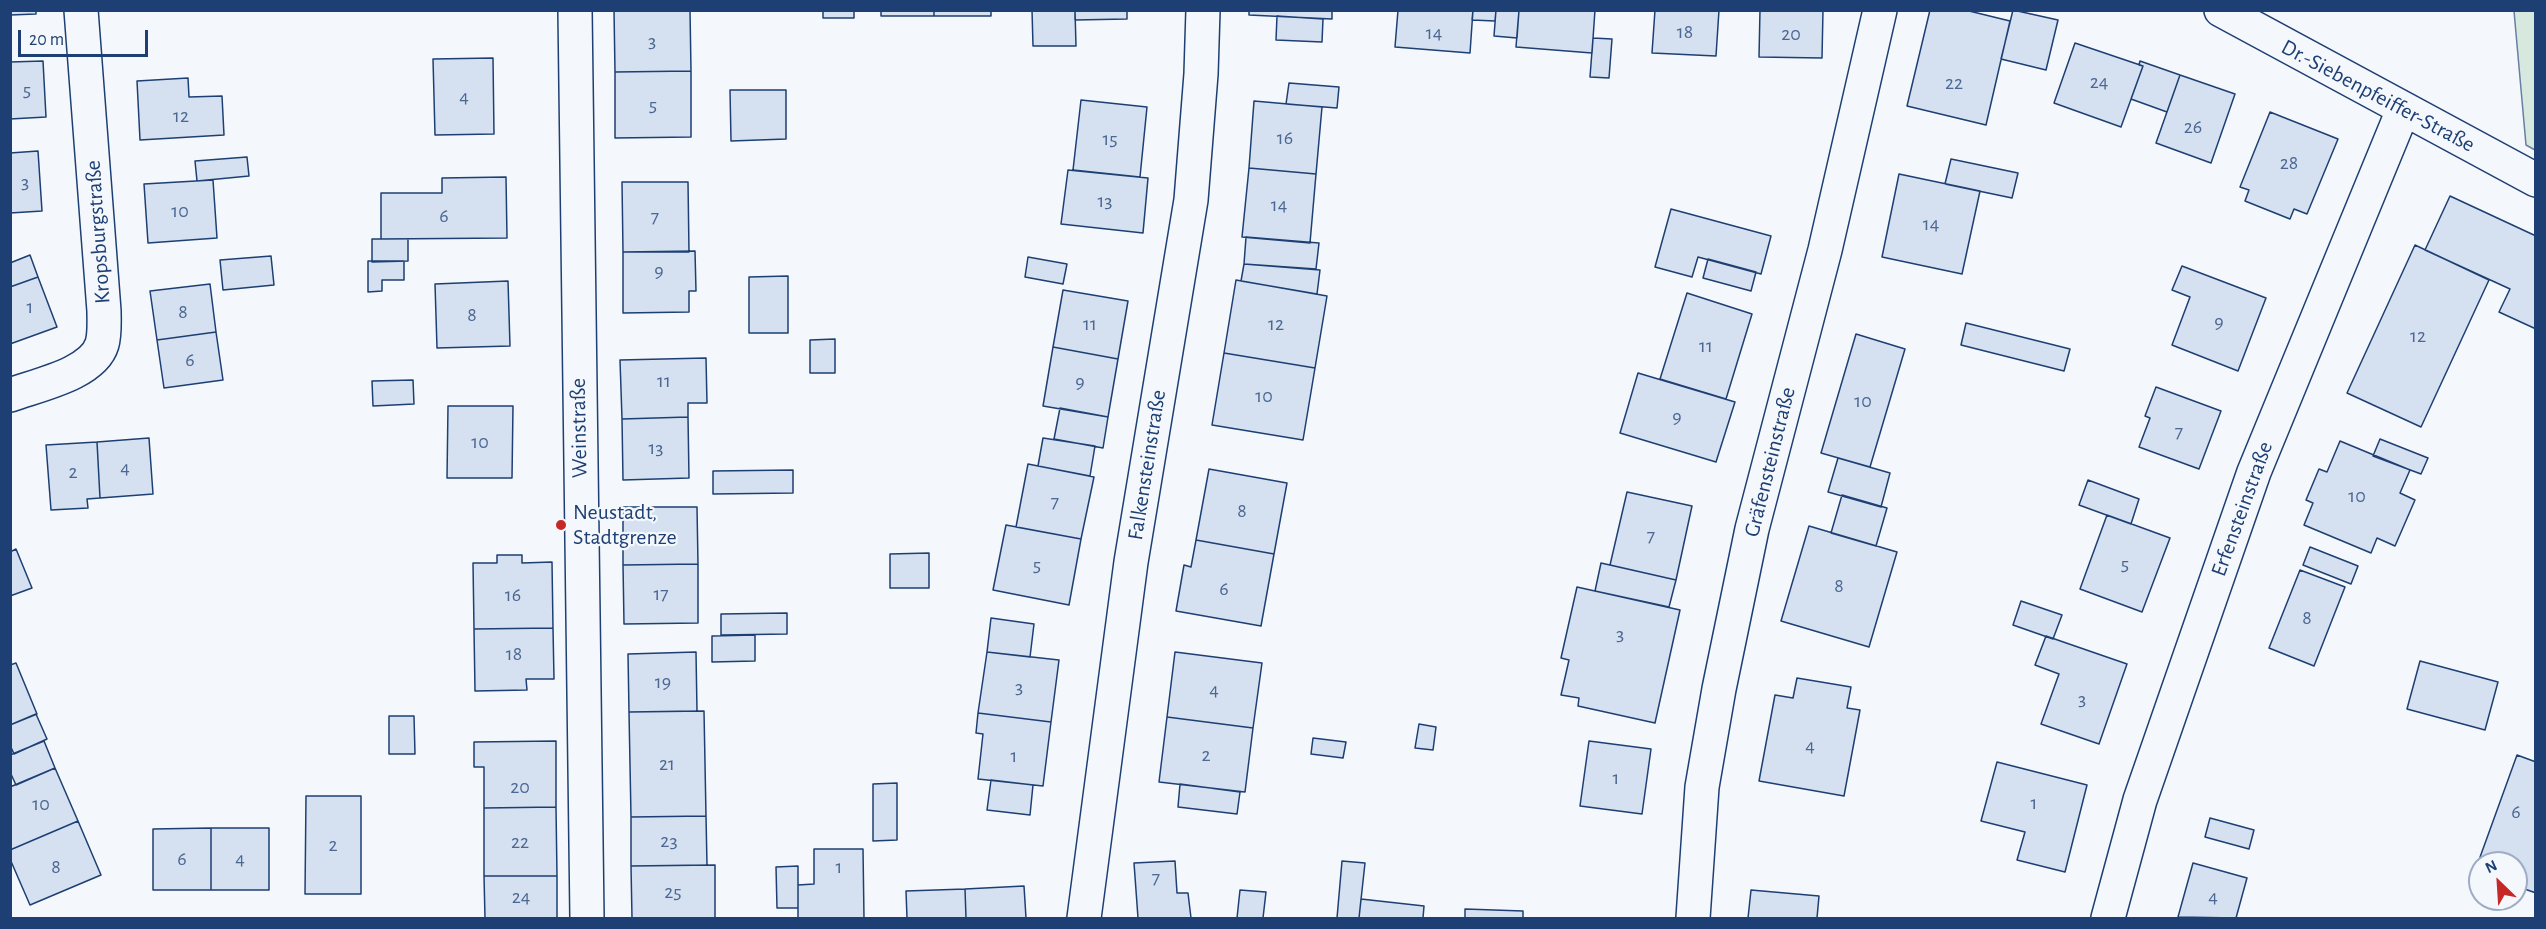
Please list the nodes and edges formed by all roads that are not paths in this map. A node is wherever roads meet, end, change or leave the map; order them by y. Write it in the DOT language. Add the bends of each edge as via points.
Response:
graph roads {
  1 [pos="81,10"];
  2 [pos="575,10"];
  3 [pos="1203,10"];
  4 [pos="1880,10"];
  5 [pos="2221,10"];
  6 [pos="2403,110"];
  7 [pos="2535,180"];
  8 [pos="10,395"];
  9 [pos="587,918"];
  10 [pos="1084,918"];
  11 [pos="1693,918"];
  12 [pos="2108,918"];
  1 -- 8 [label="street, Kropsburgstraße" via="104,311 103,343 96,357 81,369"];
  2 -- 9 [label="street, Weinstraße"];
  3 -- 10 [label="street, Falkensteinstraße" via="1191,200 1131,562"];
  4 -- 11 [label="street, Gräfensteinstraße" via="1825,250 1752,530 1719,689 1702,787"];
  5 -- 6 [label="street, Dr.-Siebenpfeiffer-Straße"];
  6 -- 7 [label="street, Dr.-Siebenpfeiffer-Straße"];
  6 -- 12 [label="street, Erfensteinstraße" via="2254,472 2140,800"];
}
